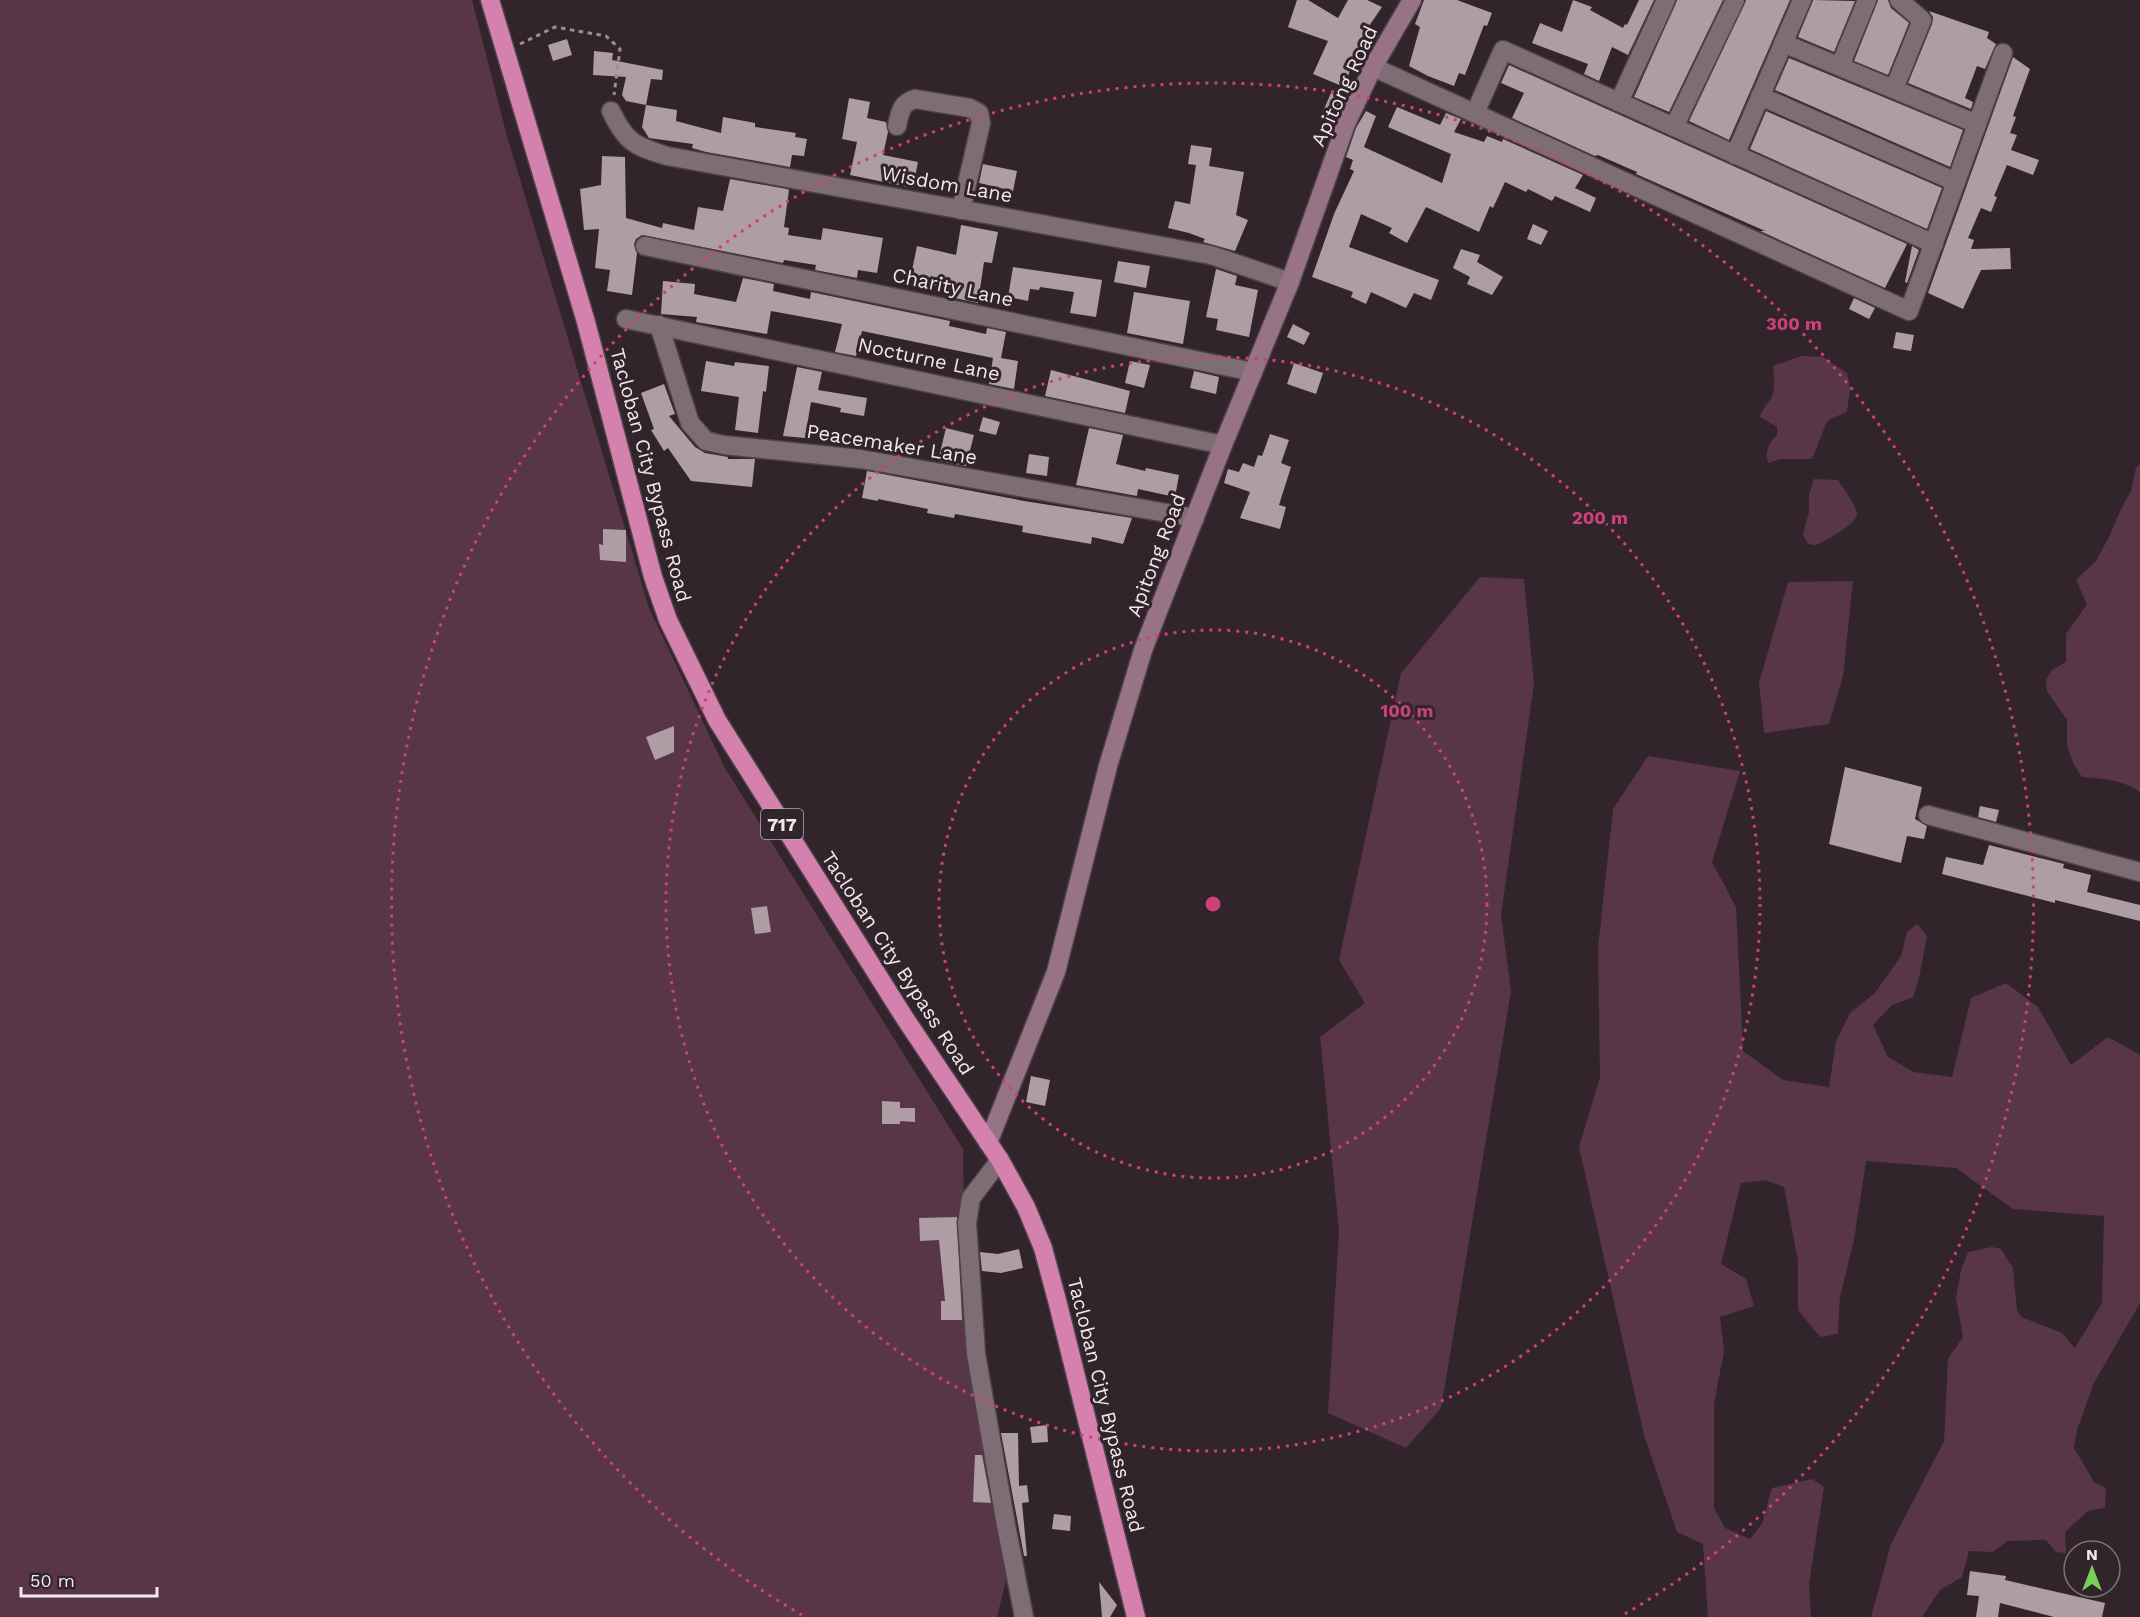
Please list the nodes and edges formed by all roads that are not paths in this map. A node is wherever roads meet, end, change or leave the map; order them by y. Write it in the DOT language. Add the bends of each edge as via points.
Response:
graph roads {
  1 [pos="490,0"];
  2 [pos="1412,0"];
  3 [pos="1666,0"];
  4 [pos="1735,0"];
  5 [pos="1802,0"];
  6 [pos="1867,0"];
  7 [pos="1899,0"];
  8 [pos="1783,43"];
  9 [pos="2003,52"];
  10 [pos="1840,66"];
  11 [pos="1373,67"];
  12 [pos="1894,89"];
  13 [pos="1760,96"];
  14 [pos="1619,102"];
  15 [pos="611,111"];
  16 [pos="1475,113"];
  17 [pos="1977,124"];
  18 [pos="897,126"];
  19 [pos="1674,127"];
  20 [pos="1735,154"];
  21 [pos="1956,182"];
  22 [pos="961,210"];
  23 [pos="1934,244"];
  24 [pos="645,246"];
  25 [pos="1290,282"];
  26 [pos="626,319"];
  27 [pos="659,325"];
  28 [pos="1253,372"];
  29 [pos="1223,445"];
  30 [pos="1195,518"];
  31 [pos="1928,815"];
  32 [pos="2140,872"];
  33 [pos="988,1143"];
  34 [pos="1000,1160"];
  35 [pos="1024,1617"];
  36 [pos="1136,1617"];
  1 -- 33 [label="highway, Tacloban City Bypass Road / 717" via="586,322 653,577 668,620 717,720"];
  2 -- 11 [label="street, Apitong Road"];
  3 -- 14 [label="street"];
  4 -- 19 [label="street"];
  5 -- 8 [label="street"];
  6 -- 10 [label="street"];
  7 -- 12 [label="street" via="1922,20"];
  8 -- 10 [label="street"];
  8 -- 13 [label="street"];
  9 -- 17 [label="street"];
  10 -- 12 [label="street"];
  11 -- 16 [label="street"];
  11 -- 25 [label="street, Apitong Road" via="1346,124"];
  12 -- 17 [label="street"];
  13 -- 20 [label="street"];
  13 -- 21 [label="street"];
  14 -- 16 [label="street" via="1503,50"];
  14 -- 19 [label="street"];
  15 -- 22 [label="street, Wisdom Lane" via="621,133 640,148 667,156"];
  16 -- 23 [label="street" via="1909,311"];
  17 -- 21 [label="street"];
  18 -- 22 [label="street" via="901,108 915,99 979,113 981,123"];
  19 -- 20 [label="street"];
  20 -- 23 [label="street"];
  21 -- 23 [label="street"];
  22 -- 25 [label="street, Wisdom Lane" via="1211,255"];
  24 -- 28 [label="street, Charity Lane"];
  25 -- 28 [label="street, Apitong Road"];
  26 -- 27 [label="street, Nocturne Lane"];
  27 -- 29 [label="street, Nocturne Lane"];
  27 -- 30 [label="street, Peacemaker Lane" via="690,423 706,441 861,459"];
  28 -- 29 [label="street, Apitong Road"];
  29 -- 30 [label="street, Apitong Road"];
  30 -- 33 [label="street, Apitong Road" via="1133,681 1056,972"];
  31 -- 32 [label="street"];
  33 -- 34 [label="highway, Tacloban City Bypass Road / 717"];
  34 -- 35 [label="street" via="971,1198 967,1223 976,1354"];
  34 -- 36 [label="highway, Tacloban City Bypass Road / 717" via="1026,1207 1042,1248"];
}
